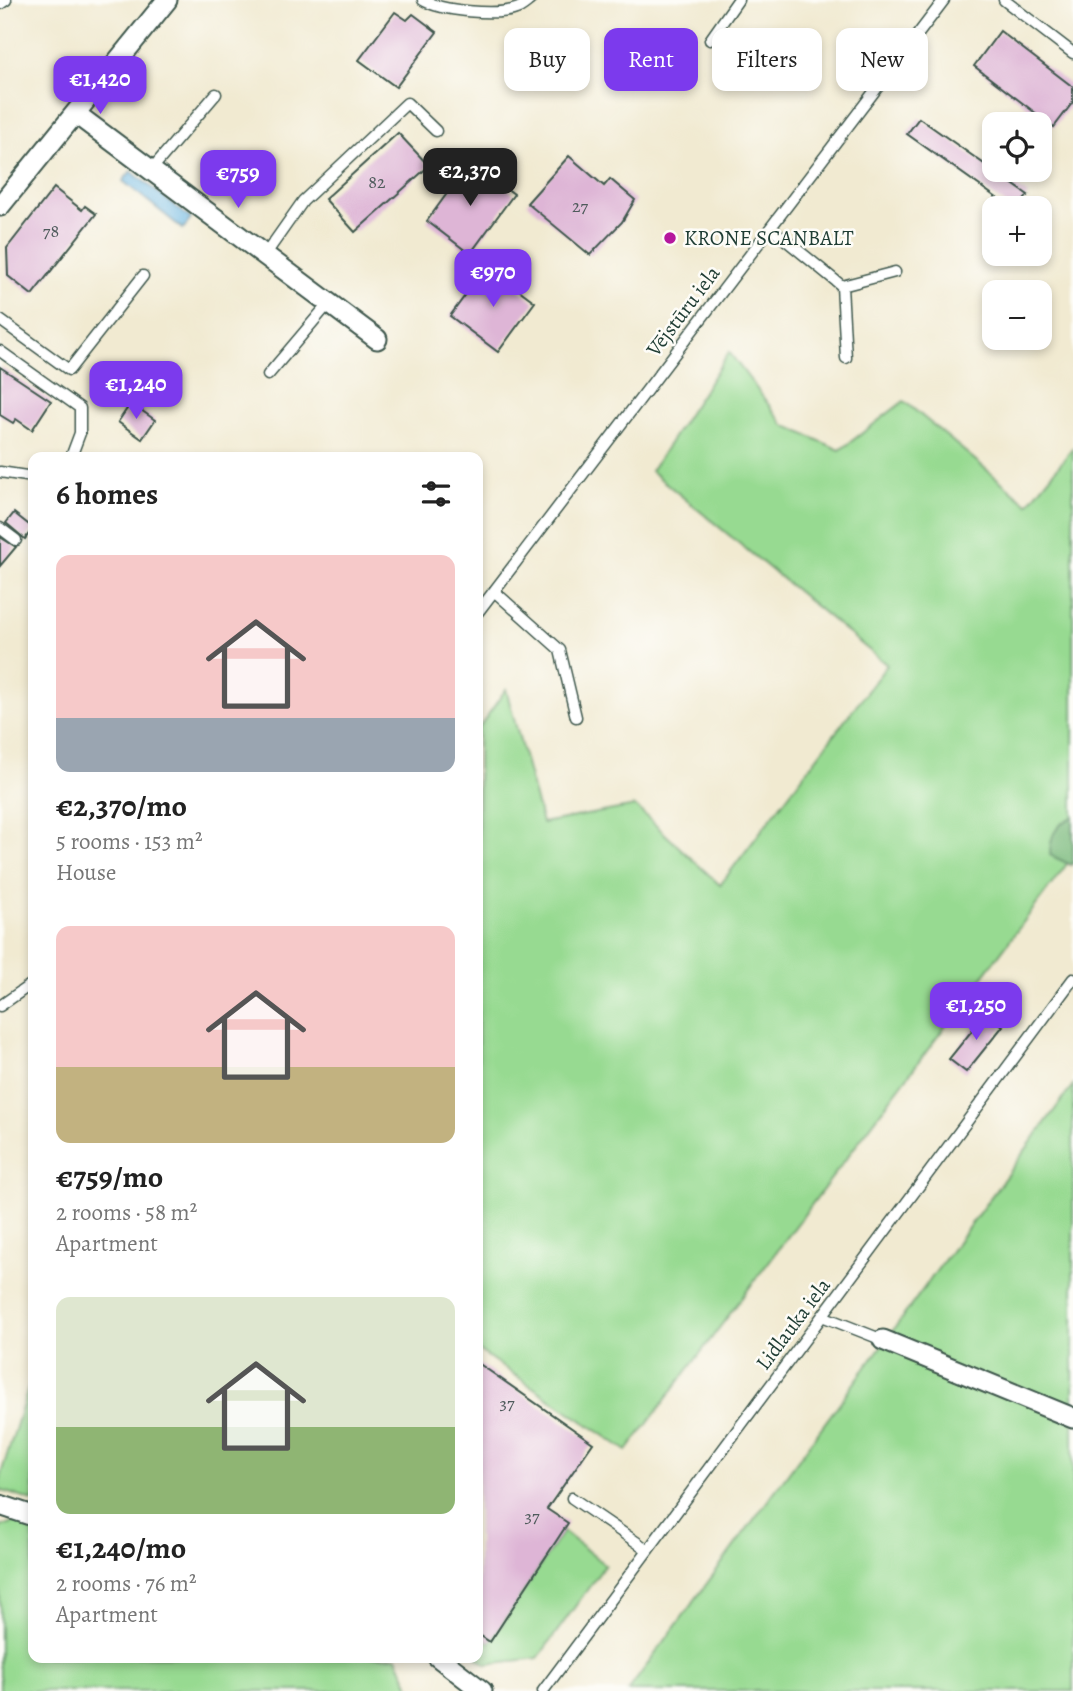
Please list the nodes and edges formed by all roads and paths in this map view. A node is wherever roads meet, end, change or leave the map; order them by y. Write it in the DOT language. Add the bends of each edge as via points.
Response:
graph roads {
  1 [pos="6,0"];
  2 [pos="167,0"];
  3 [pos="423,0"];
  4 [pos="530,0"];
  5 [pos="738,0"];
  6 [pos="944,0"];
  7 [pos="1004,0"];
  8 [pos="0,4"];
  9 [pos="710,40"];
  10 [pos="1073,53"];
  11 [pos="216,94"];
  12 [pos="76,114"];
  13 [pos="436,131"];
  14 [pos="151,170"];
  15 [pos="0,206"];
  16 [pos="771,228"];
  17 [pos="265,255"];
  18 [pos="895,272"];
  19 [pos="143,276"];
  20 [pos="842,286"];
  21 [pos="329,303"];
  22 [pos="0,320"];
  23 [pos="377,339"];
  24 [pos="0,351"];
  25 [pos="846,358"];
  26 [pos="268,375"];
  27 [pos="73,452"];
  28 [pos="0,472"];
  29 [pos="28,476"];
  30 [pos="0,528"];
  31 [pos="16,540"];
  32 [pos="494,591"];
  33 [pos="483,605"];
  34 [pos="576,717"];
  35 [pos="1073,979"];
  36 [pos="28,986"];
  37 [pos="0,1006"];
  38 [pos="822,1316"];
  39 [pos="883,1340"];
  40 [pos="1073,1418"];
  41 [pos="572,1498"];
  42 [pos="0,1505"];
  43 [pos="28,1514"];
  44 [pos="648,1550"];
  45 [pos="446,1663"];
  46 [pos="482,1691"];
  47 [pos="543,1691"];
  1 -- 8 [label="lane"];
  2 -- 12 [label="street"];
  3 -- 4 [label="lane" via="472,12 516,9"];
  5 -- 9 [label="lane"];
  6 -- 16 [label="lane, Vējstūru iela"];
  7 -- 10 [label="lane"];
  11 -- 14 [label="lane"];
  12 -- 14 [label="street"];
  12 -- 15 [label="street"];
  13 -- 17 [label="lane" via="407,103 303,201"];
  14 -- 17 [label="street"];
  16 -- 20 [label="lane"];
  16 -- 32 [label="lane, Vējstūru iela"];
  17 -- 21 [label="street"];
  18 -- 20 [label="lane"];
  19 -- 22 [label="lane" via="69,370"];
  20 -- 25 [label="lane"];
  21 -- 23 [label="street"];
  21 -- 26 [label="lane"];
  24 -- 27 [label="lane" via="80,408 80,433"];
  28 -- 29 [label="lane"];
  30 -- 31 [label="lane"];
  32 -- 33 [label="lane, Vējstūru iela"];
  32 -- 34 [label="lane" via="560,650"];
  35 -- 38 [label="lane, Lidlauka iela"];
  36 -- 37 [label="lane"];
  38 -- 39 [label="lane"];
  38 -- 44 [label="lane, Lidlauka iela"];
  39 -- 40 [label="street"];
  41 -- 44 [label="lane"];
  42 -- 43 [label="street"];
  44 -- 47 [label="lane, Lidlauka iela"];
  45 -- 46 [label="street"];
}
